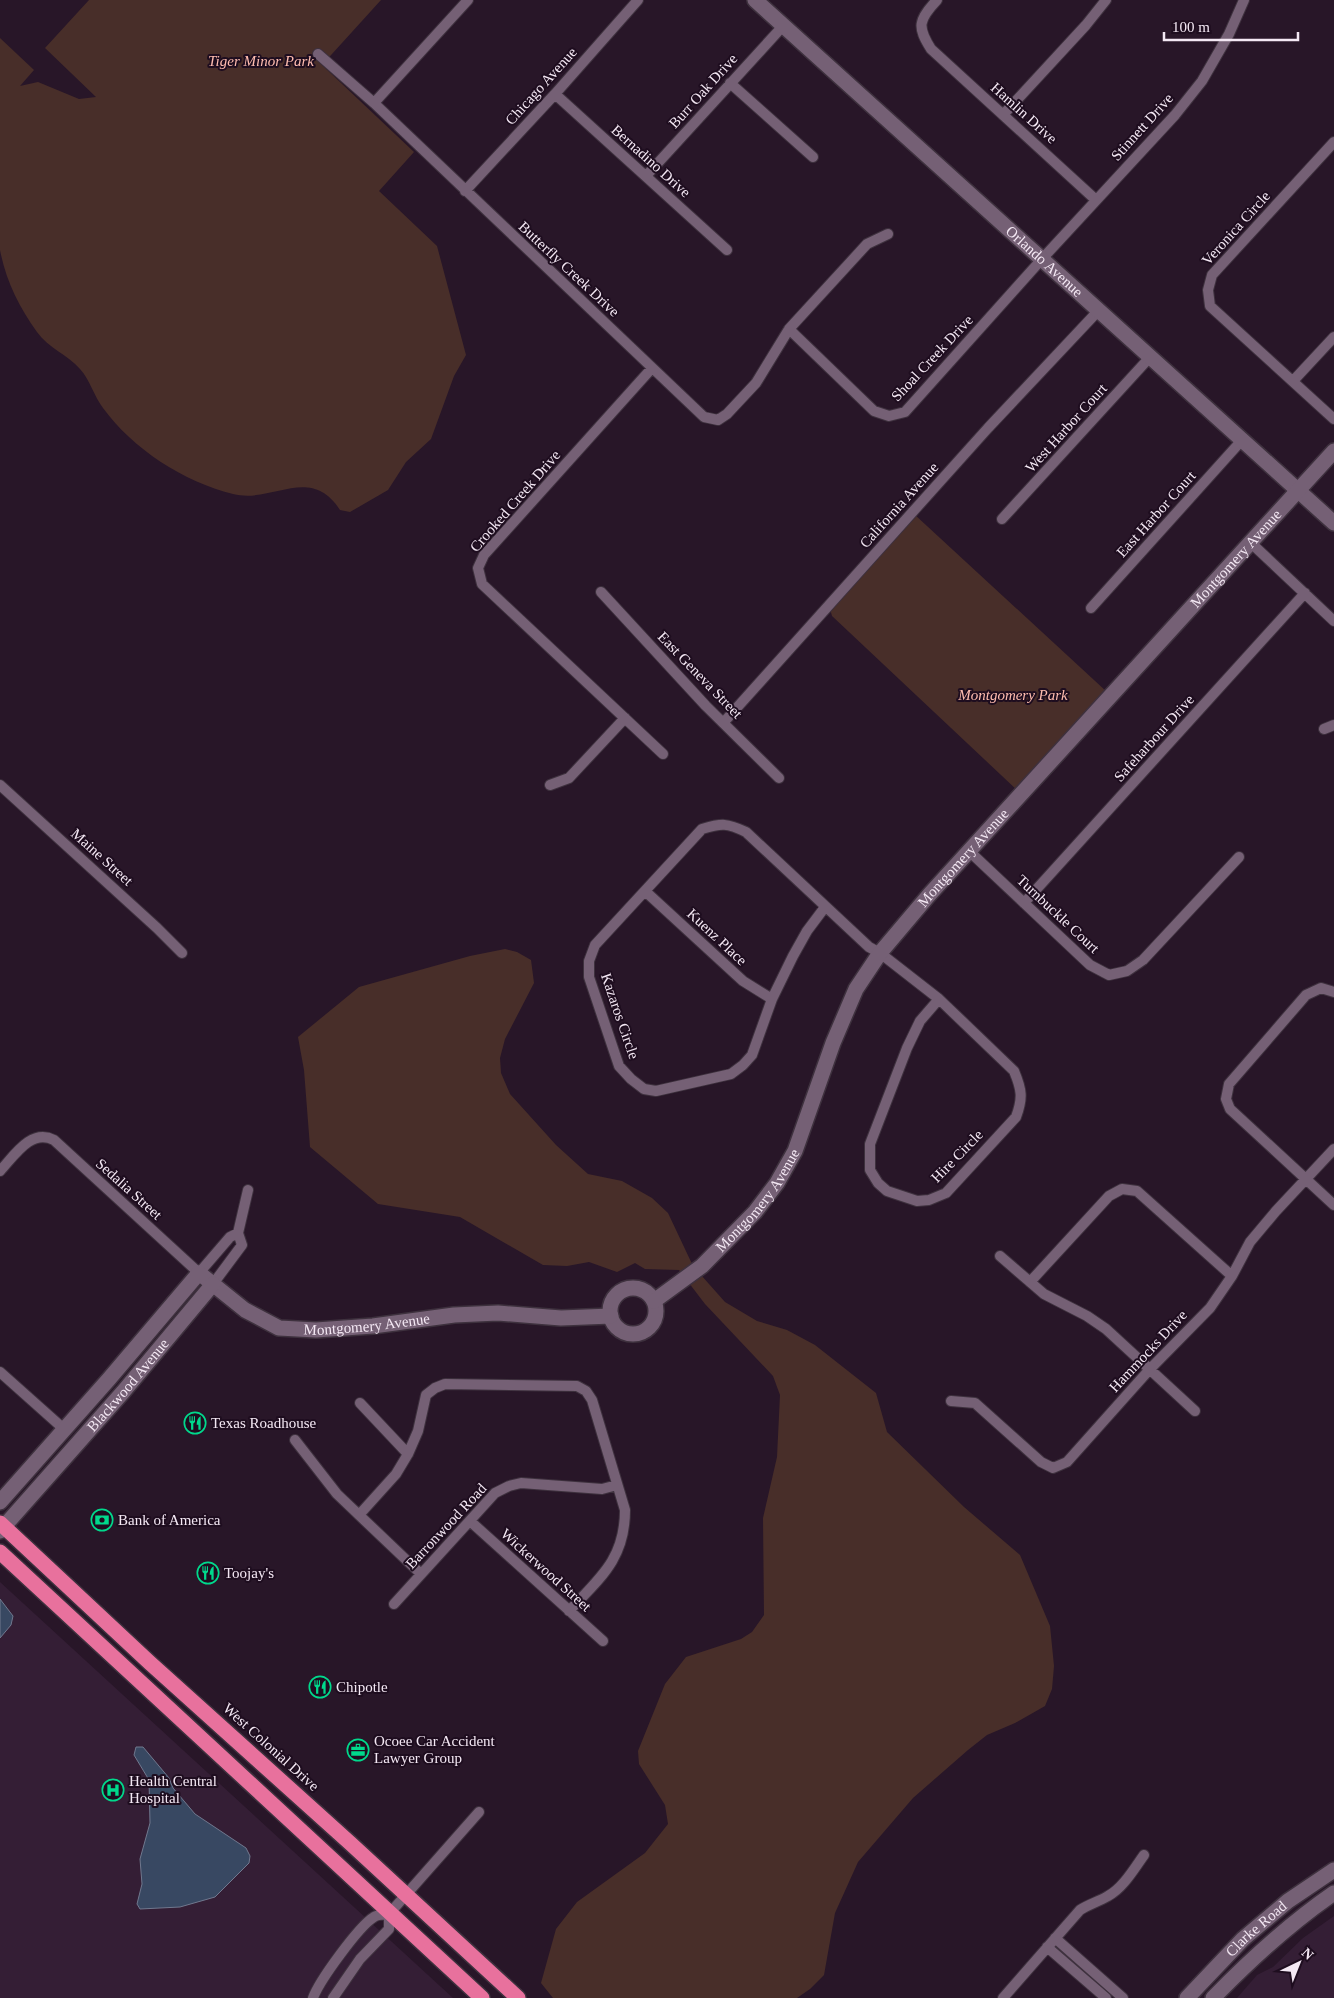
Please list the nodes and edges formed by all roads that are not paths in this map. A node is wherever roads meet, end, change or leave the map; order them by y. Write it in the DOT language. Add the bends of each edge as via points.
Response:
graph roads {
  1 [pos="468,0"];
  2 [pos="638,0"];
  3 [pos="754,0"];
  4 [pos="937,0"];
  5 [pos="1106,0"];
  6 [pos="1244,0"];
  7 [pos="783,26"];
  8 [pos="318,54"];
  9 [pos="730,83"];
  10 [pos="555,94"];
  11 [pos="374,103"];
  12 [pos="1004,115"];
  13 [pos="1334,142"];
  14 [pos="813,157"];
  15 [pos="646,176"];
  16 [pos="465,191"];
  17 [pos="1096,200"];
  18 [pos="888,234"];
  19 [pos="727,250"];
  20 [pos="1042,258"];
  21 [pos="1099,310"];
  22 [pos="789,329"];
  23 [pos="1334,337"];
  24 [pos="1151,356"];
  25 [pos="652,368"];
  26 [pos="1293,381"];
  27 [pos="1334,418"];
  28 [pos="1243,439"];
  29 [pos="1334,451"];
  30 [pos="1298,490"];
  31 [pos="1002,519"];
  32 [pos="1334,523"];
  33 [pos="1250,542"];
  34 [pos="601,592"];
  35 [pos="1305,593"];
  36 [pos="1091,608"];
  37 [pos="1334,621"];
  38 [pos="625,718"];
  39 [pos="724,722"];
  40 [pos="1334,725"];
  41 [pos="1324,729"];
  42 [pos="663,754"];
  43 [pos="779,778"];
  44 [pos="0,785"];
  45 [pos="550,785"];
  46 [pos="969,851"];
  47 [pos="1239,857"];
  48 [pos="645,891"];
  49 [pos="1024,903"];
  50 [pos="825,907"];
  51 [pos="182,953"];
  52 [pos="880,953"];
  53 [pos="1334,992"];
  54 [pos="772,999"];
  55 [pos="939,999"];
  56 [pos="1334,1149"];
  57 [pos="0,1171"];
  58 [pos="1306,1180"];
  59 [pos="248,1190"];
  60 [pos="1334,1205"];
  61 [pos="238,1233"];
  62 [pos="1000,1256"];
  63 [pos="199,1273"];
  64 [pos="1232,1276"];
  65 [pos="1030,1282"];
  66 [pos="213,1284"];
  67 [pos="654,1301"];
  68 [pos="611,1316"];
  69 [pos="122,1364"];
  70 [pos="1150,1369"];
  71 [pos="0,1372"];
  72 [pos="951,1401"];
  73 [pos="360,1403"];
  74 [pos="1195,1411"];
  75 [pos="90,1429"];
  76 [pos="65,1430"];
  77 [pos="296,1440"];
  78 [pos="408,1454"];
  79 [pos="617,1484"];
  80 [pos="0,1502"];
  81 [pos="359,1515"];
  82 [pos="470,1521"];
  83 [pos="1,1527"];
  84 [pos="0,1552"];
  85 [pos="421,1574"];
  86 [pos="394,1604"];
  87 [pos="569,1611"];
  88 [pos="603,1641"];
  89 [pos="479,1812"];
  90 [pos="1144,1855"];
  91 [pos="1334,1870"];
  92 [pos="1334,1893"];
  93 [pos="406,1895"];
  94 [pos="389,1914"];
  95 [pos="1055,1938"];
  96 [pos="1047,1947"];
  97 [pos="313,1998"];
  98 [pos="333,1998"];
  99 [pos="482,1998"];
  100 [pos="518,1998"];
  101 [pos="1003,1998"];
  102 [pos="1106,1998"];
  103 [pos="1123,1998"];
  104 [pos="1187,1998"];
  105 [pos="1213,1998"];
  1 -- 11 [label="street"];
  2 -- 10 [label="street, Chicago Avenue"];
  3 -- 7 [label="street, Orlando Avenue"];
  4 -- 12 [label="street, Hamlin Drive" via="921,24 921,33 931,49"];
  5 -- 12 [label="street"];
  6 -- 17 [label="street, Stinnett Drive" via="1202,81"];
  7 -- 9 [label="street, Burr Oak Drive"];
  7 -- 20 [label="street, Orlando Avenue"];
  8 -- 11 [label="street, Butterfly Creek Drive"];
  9 -- 14 [label="street"];
  9 -- 15 [label="street, Burr Oak Drive"];
  10 -- 15 [label="street, Bernadino Drive"];
  10 -- 16 [label="street, Chicago Avenue"];
  11 -- 16 [label="street, Butterfly Creek Drive"];
  12 -- 17 [label="street, Hamlin Drive"];
  13 -- 26 [label="street, Veronica Circle" via="1212,276 1208,290 1210,306"];
  15 -- 19 [label="street, Bernadino Drive"];
  16 -- 25 [label="street, Butterfly Creek Drive"];
  17 -- 20 [label="street, Stinnett Drive"];
  18 -- 22 [label="street" via="867,244"];
  20 -- 21 [label="street, Orlando Avenue"];
  20 -- 22 [label="street, Shoal Creek Drive" via="905,412 889,416 874,411"];
  21 -- 24 [label="street, Orlando Avenue"];
  21 -- 39 [label="street, California Avenue" via="988,428"];
  22 -- 25 [label="street, Butterfly Creek Drive" via="756,383 718,420 704,417"];
  23 -- 26 [label="street"];
  24 -- 28 [label="street, Orlando Avenue"];
  24 -- 31 [label="street, West Harbor Court"];
  25 -- 38 [label="street, Crooked Creek Drive" via="484,555 478,568 482,584"];
  26 -- 27 [label="street, Veronica Circle"];
  28 -- 30 [label="street, Orlando Avenue"];
  28 -- 36 [label="street, East Harbor Court"];
  29 -- 30 [label="street, Montgomery Avenue"];
  30 -- 32 [label="street, Orlando Avenue"];
  30 -- 33 [label="street, Montgomery Avenue"];
  33 -- 35 [label="street"];
  33 -- 46 [label="street, Montgomery Avenue"];
  34 -- 39 [label="street, East Geneva Street"];
  35 -- 37 [label="street"];
  35 -- 49 [label="street, Safeharbour Drive"];
  38 -- 42 [label="street, Crooked Creek Drive"];
  38 -- 45 [label="street" via="569,778"];
  39 -- 43 [label="street, East Geneva Street"];
  40 -- 41 [label="street"];
  44 -- 51 [label="street, Maine Street"];
  46 -- 49 [label="street, Turnbuckle Court"];
  46 -- 52 [label="street, Montgomery Avenue"];
  47 -- 49 [label="street, Turnbuckle Court" via="1143,960 1127,971 1109,975 1090,965"];
  48 -- 50 [label="street, Kazaros Circle" via="702,830 718,824 730,824 746,832"];
  48 -- 54 [label="street, Kuenz Place" via="743,981"];
  48 -- 54 [label="street, Kazaros Circle" via="595,945 590,961 589,977 619,1066 631,1079 644,1089 656,1090 731,1074 752,1055"];
  50 -- 52 [label="street, Kazaros Circle"];
  50 -- 54 [label="street, Kazaros Circle" via="807,931"];
  52 -- 55 [label="street, Hire Circle"];
  52 -- 67 [label="street, Montgomery Avenue" via="856,989 795,1151 777,1183 755,1212 702,1266"];
  53 -- 58 [label="street" via="1322,988 1306,995 1229,1084 1226,1099 1230,1109"];
  55 -- 55 [label="street, Hire Circle" via="920,1021 907,1048 870,1144 870,1170 878,1183 887,1191 917,1201 946,1193 1016,1117 1022,1102 1014,1071"];
  56 -- 58 [label="street, Hammocks Drive"];
  57 -- 63 [label="street, Sedalia Street" via="36,1136 54,1140"];
  58 -- 60 [label="street"];
  58 -- 64 [label="street, Hammocks Drive" via="1250,1242"];
  59 -- 61 [label="street, Blackwood Avenue"];
  61 -- 63 [label="street, Blackwood Avenue" via="230,1237"];
  61 -- 66 [label="street, Blackwood Avenue" via="242,1245"];
  62 -- 65 [label="street"];
  63 -- 66 [label="street, Montgomery Avenue"];
  63 -- 69 [label="street, Blackwood Avenue"];
  64 -- 65 [label="street" via="1137,1191 1122,1190 1109,1196"];
  64 -- 70 [label="street, Hammocks Drive" via="1210,1308"];
  65 -- 70 [label="street" via="1050,1298 1106,1329"];
  66 -- 68 [label="street, Montgomery Avenue" via="245,1310 279,1328 316,1330 498,1313 561,1318"];
  66 -- 75 [label="street, Blackwood Avenue"];
  67 -- 68 [label="street" via="642,1290 630,1288 622,1291 612,1302"];
  67 -- 68 [label="street" via="656,1309 652,1324 639,1333 626,1333 619,1329"];
  69 -- 75 [label="street" via="113,1388 92,1413"];
  69 -- 76 [label="street, Blackwood Avenue"];
  70 -- 72 [label="street, Hammocks Drive" via="1067,1462 1053,1468 975,1403"];
  70 -- 74 [label="street"];
  71 -- 76 [label="street"];
  73 -- 78 [label="street"];
  75 -- 83 [label="street, Blackwood Avenue"];
  76 -- 80 [label="street, Blackwood Avenue"];
  77 -- 81 [label="street" via="338,1494"];
  78 -- 79 [label="street" via="418,1431 426,1395 435,1388 445,1384 577,1386 592,1400"];
  78 -- 81 [label="street" via="396,1474"];
  79 -- 82 [label="street, Barronwood Road" via="602,1489 521,1483 509,1486 496,1493"];
  79 -- 87 [label="street" via="625,1510 625,1528 613,1562"];
  81 -- 85 [label="street"];
  82 -- 85 [label="street, Barronwood Road"];
  82 -- 87 [label="street, Wickerwood Street"];
  83 -- 93 [label="highway, West Colonial Drive"];
  84 -- 94 [label="highway"];
  85 -- 86 [label="street, Barronwood Road"];
  87 -- 88 [label="street, Wickerwood Street"];
  89 -- 93 [label="street"];
  90 -- 95 [label="street" via="1119,1888 1080,1910"];
  91 -- 104 [label="street, Clarke Road" via="1288,1901 1243,1939"];
  92 -- 105 [label="street, Clarke Road" via="1266,1946"];
  93 -- 94 [label="street"];
  93 -- 100 [label="highway, West Colonial Drive"];
  94 -- 97 [label="street" via="375,1916 350,1942"];
  94 -- 98 [label="street" via="389,1929 360,1959"];
  94 -- 99 [label="highway"];
  95 -- 96 [label="street"];
  95 -- 103 [label="street"];
  96 -- 101 [label="street"];
  96 -- 102 [label="street"];
}
